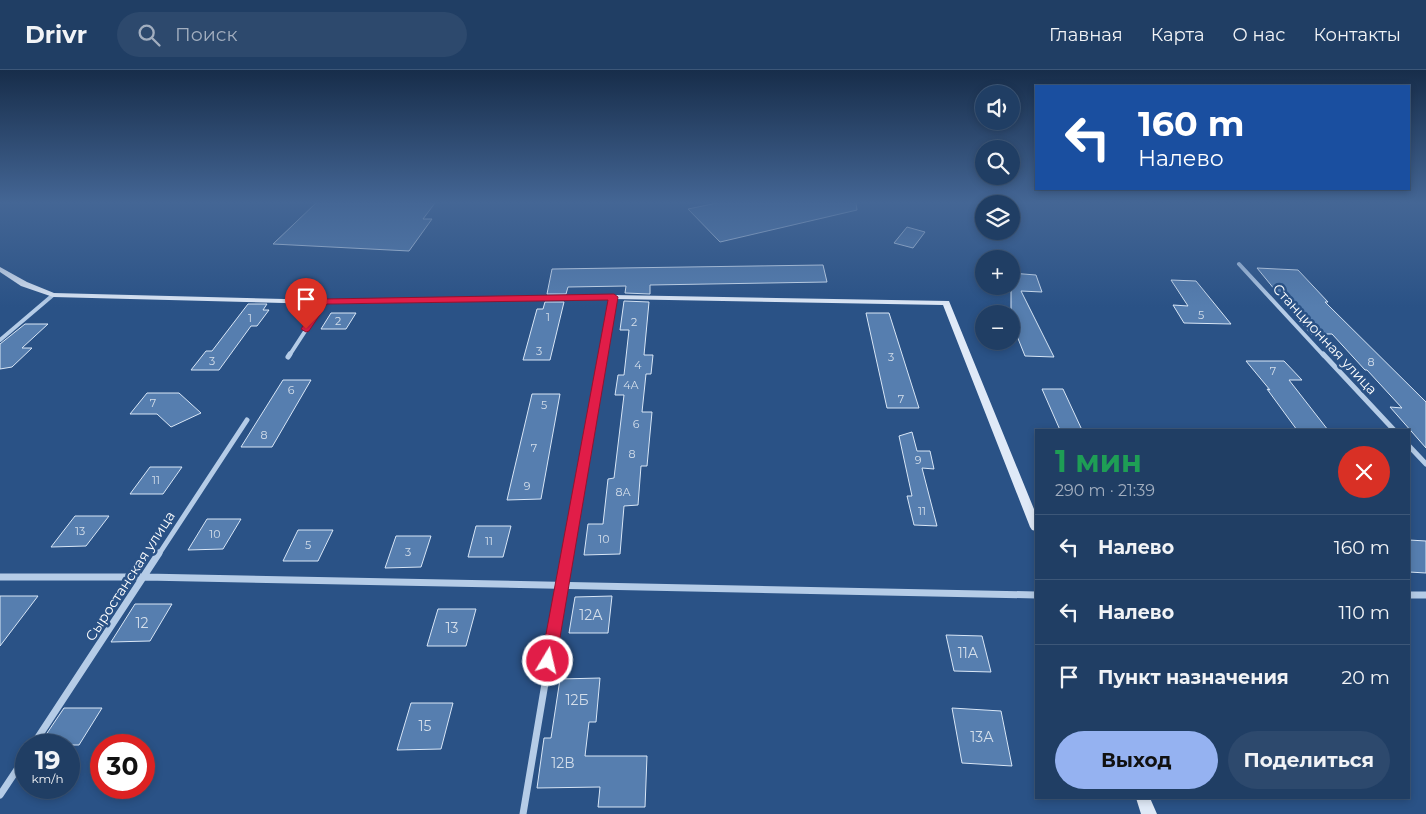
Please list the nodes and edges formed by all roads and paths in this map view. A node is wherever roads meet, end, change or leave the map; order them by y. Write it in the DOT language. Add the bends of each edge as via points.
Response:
graph roads {
  1 [pos="1239,264"];
  2 [pos="0,269"];
  3 [pos="53,295"];
  4 [pos="614,297"];
  5 [pos="324,302"];
  6 [pos="0,340"];
  7 [pos="288,357"];
  8 [pos="247,420"];
  9 [pos="1393,429"];
  10 [pos="1410,447"];
  11 [pos="1426,464"];
  12 [pos="1035,525"];
  13 [pos="0,577"];
  14 [pos="145,577"];
  15 [pos="561,585"];
  16 [pos="1035,595"];
  17 [pos="1410,596"];
  18 [pos="1426,596"];
  19 [pos="41,734"];
  20 [pos="15,772"];
  21 [pos="0,795"];
  22 [pos="1143,799"];
  23 [pos="523,814"];
  24 [pos="1149,814"];
  1 -- 9 [label="street, Станционная улица"];
  2 -- 3 [label="street" via="24,284"];
  3 -- 5 [label="street"];
  3 -- 6 [label="street"];
  4 -- 5 [label="street"];
  4 -- 12 [label="street" via="946,304"];
  4 -- 15 [label="street"];
  5 -- 7 [label="street"];
  8 -- 14 [label="street, Сыростанская улица"];
  10 -- 11 [label="street"];
  13 -- 14 [label="street"];
  14 -- 15 [label="street"];
  14 -- 19 [label="street, Сыростанская улица"];
  15 -- 16 [label="street"];
  15 -- 23 [label="street"];
  17 -- 18 [label="street"];
  20 -- 21 [label="street"];
  22 -- 24 [label="street"];
}
